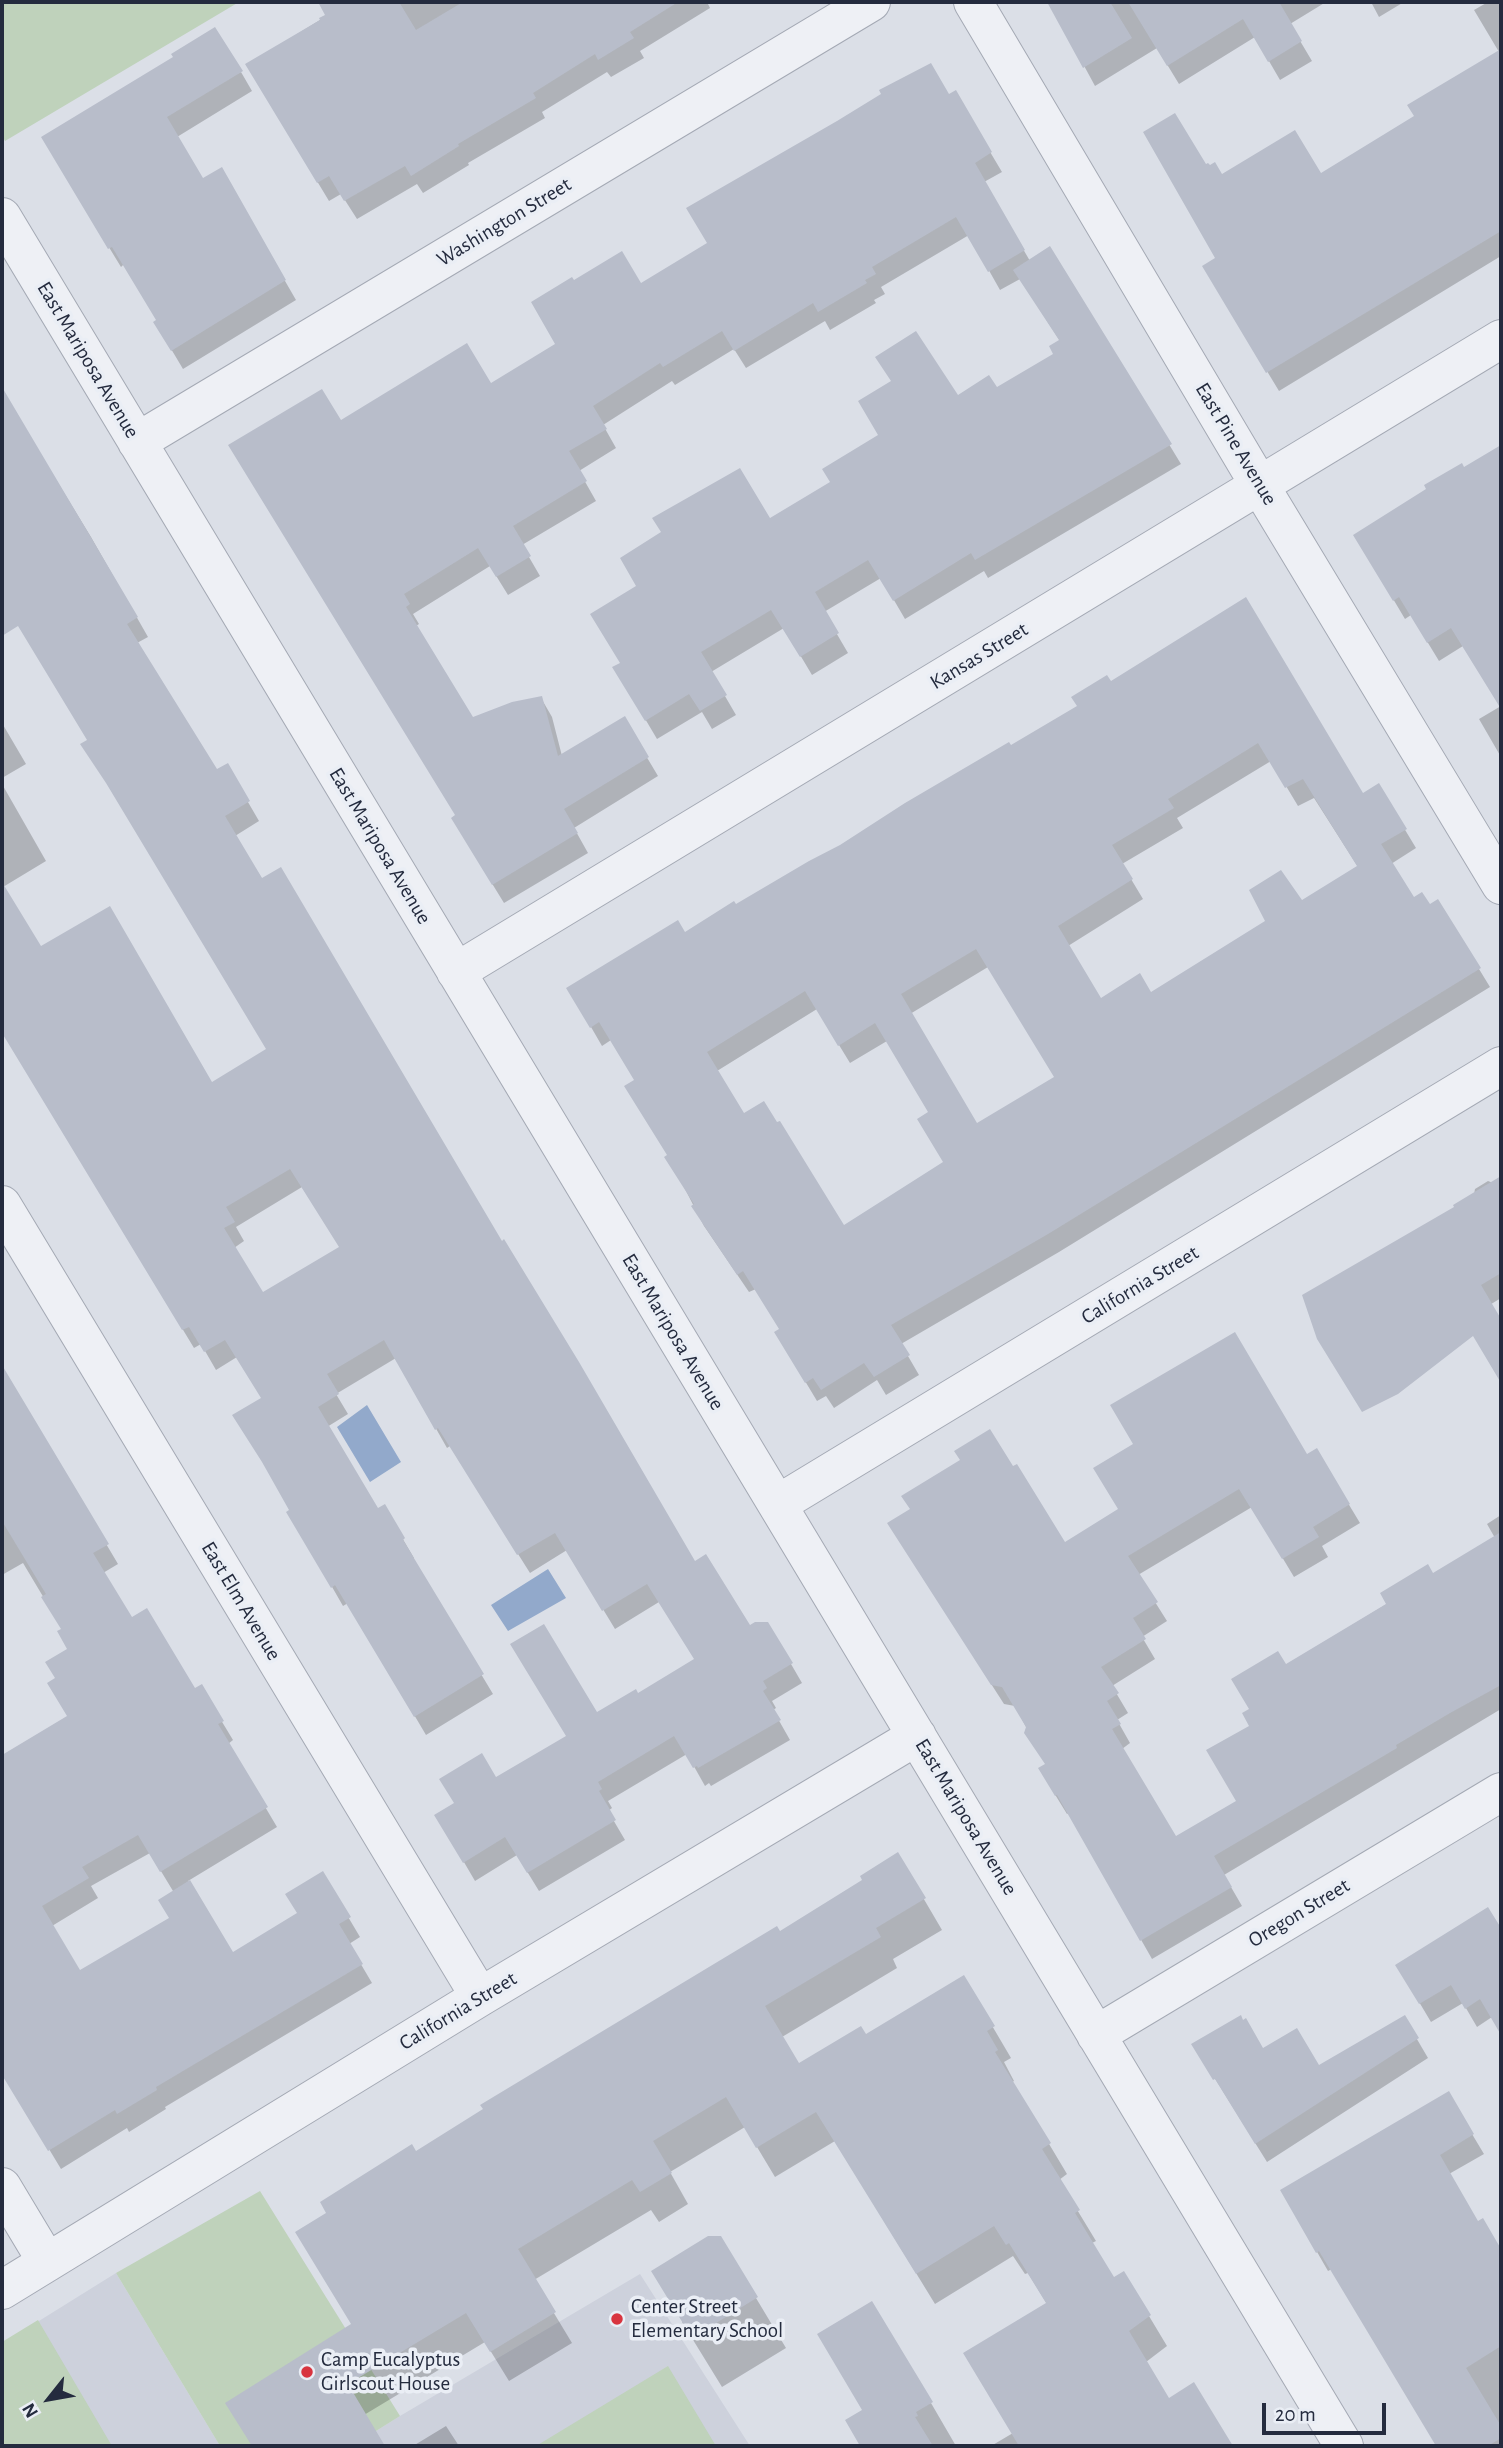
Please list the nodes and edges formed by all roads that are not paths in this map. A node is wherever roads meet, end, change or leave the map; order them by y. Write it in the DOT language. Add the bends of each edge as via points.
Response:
graph roads {
  1 [pos="872,2"];
  2 [pos="973,2"];
  3 [pos="3,222"];
  4 [pos="1501,339"];
  5 [pos="137,442"];
  6 [pos="1260,486"];
  7 [pos="1501,885"];
  8 [pos="456,972"];
  9 [pos="1501,1066"];
  10 [pos="2,1205"];
  11 [pos="778,1504"];
  12 [pos="917,1736"];
  13 [pos="1501,1792"];
  14 [pos="480,1997"];
  15 [pos="1096,2035"];
  16 [pos="2,2187"];
  17 [pos="47,2262"];
  18 [pos="2,2290"];
  19 [pos="1344,2446"];
  1 -- 5 [label="street, Washington Street"];
  2 -- 6 [label="street, East Pine Avenue"];
  3 -- 5 [label="street, East Mariposa Avenue"];
  4 -- 6 [label="street, Kansas Street"];
  5 -- 8 [label="street, East Mariposa Avenue"];
  6 -- 7 [label="street, East Pine Avenue"];
  6 -- 8 [label="street, Kansas Street"];
  8 -- 11 [label="street, East Mariposa Avenue"];
  9 -- 11 [label="street, California Street"];
  10 -- 14 [label="street, East Elm Avenue"];
  11 -- 12 [label="street, East Mariposa Avenue"];
  12 -- 14 [label="street, California Street"];
  12 -- 15 [label="street, East Mariposa Avenue"];
  13 -- 15 [label="street, Oregon Street"];
  14 -- 17 [label="street, California Street"];
  15 -- 19 [label="street, East Mariposa Avenue"];
  16 -- 17 [label="street"];
  17 -- 18 [label="street, California Street"];
}
